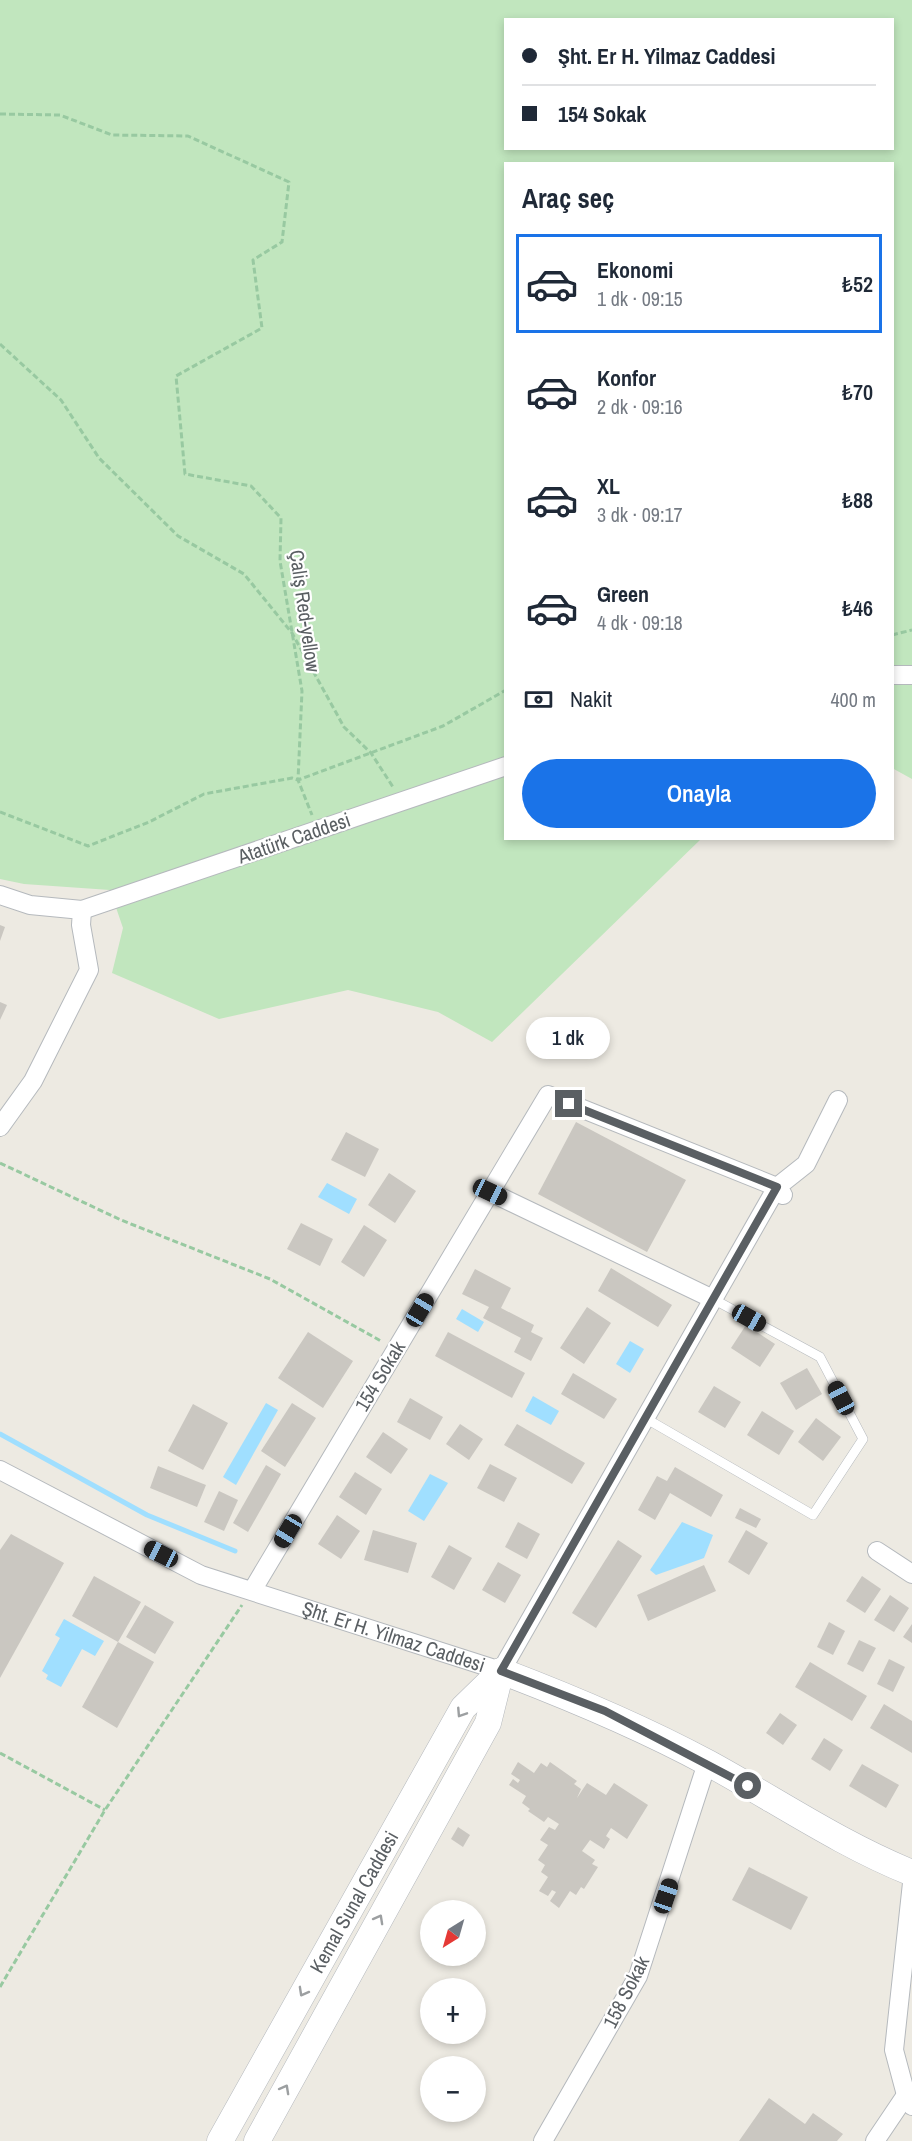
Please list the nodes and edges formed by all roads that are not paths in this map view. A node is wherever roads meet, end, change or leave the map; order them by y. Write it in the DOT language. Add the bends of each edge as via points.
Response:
graph roads {
  1 [pos="894,675"];
  2 [pos="912,675"];
  3 [pos="504,767"];
  4 [pos="0,895"];
  5 [pos="82,910"];
  6 [pos="838,1100"];
  7 [pos="0,1127"];
  8 [pos="780,1191"];
  9 [pos="490,1192"];
  10 [pos="713,1299"];
  11 [pos="645,1418"];
  12 [pos="0,1470"];
  13 [pos="877,1551"];
  14 [pos="912,1574"];
  15 [pos="252,1591"];
  16 [pos="501,1671"];
  17 [pos="707,1763"];
  18 [pos="416,1791"];
  19 [pos="441,1807"];
  20 [pos="912,1873"];
  21 [pos="912,1883"];
  22 [pos="909,2101"];
  23 [pos="220,2141"];
  24 [pos="257,2141"];
  25 [pos="543,2141"];
  26 [pos="875,2141"];
  1 -- 2 [label="street"];
  3 -- 5 [label="street, Atatürk Caddesi"];
  4 -- 5 [label="street" via="30,905"];
  5 -- 7 [label="street" via="89,970 33,1081"];
  6 -- 8 [label="street" via="807,1164"];
  8 -- 9 [label="street, 154 Sokak" via="548,1095"];
  8 -- 10 [label="street, Kemal Sunal Caddesi"];
  9 -- 10 [label="street"];
  9 -- 15 [label="street, 154 Sokak"];
  10 -- 11 [label="street, Kemal Sunal Caddesi"];
  10 -- 11 [label="lane" via="820,1357 863,1439 813,1515"];
  11 -- 16 [label="street, Kemal Sunal Caddesi"];
  12 -- 15 [label="street, Şht. Er H. Yilmaz Caddesi" via="201,1575"];
  13 -- 14 [label="street"];
  15 -- 16 [label="street, Şht. Er H. Yilmaz Caddesi"];
  16 -- 17 [label="street, Şht. Er H. Yilmaz Caddesi" via="605,1711"];
  16 -- 18 [label="street, Kemal Sunal Caddesi, one-way" via="462,1708"];
  16 -- 19 [label="street, Kemal Sunal Caddesi" via="488,1723"];
  17 -- 20 [label="street, Şht. Er H. Yilmaz Caddesi" via="872,1857"];
  17 -- 25 [label="street, 158 Sokak" via="638,1976"];
  18 -- 19 [label="street"];
  18 -- 23 [label="street, Kemal Sunal Caddesi, one-way"];
  24 -- 19 [label="street, Kemal Sunal Caddesi, one-way"];
  21 -- 22 [label="street" via="894,2050"];
  22 -- 26 [label="street"];
}
